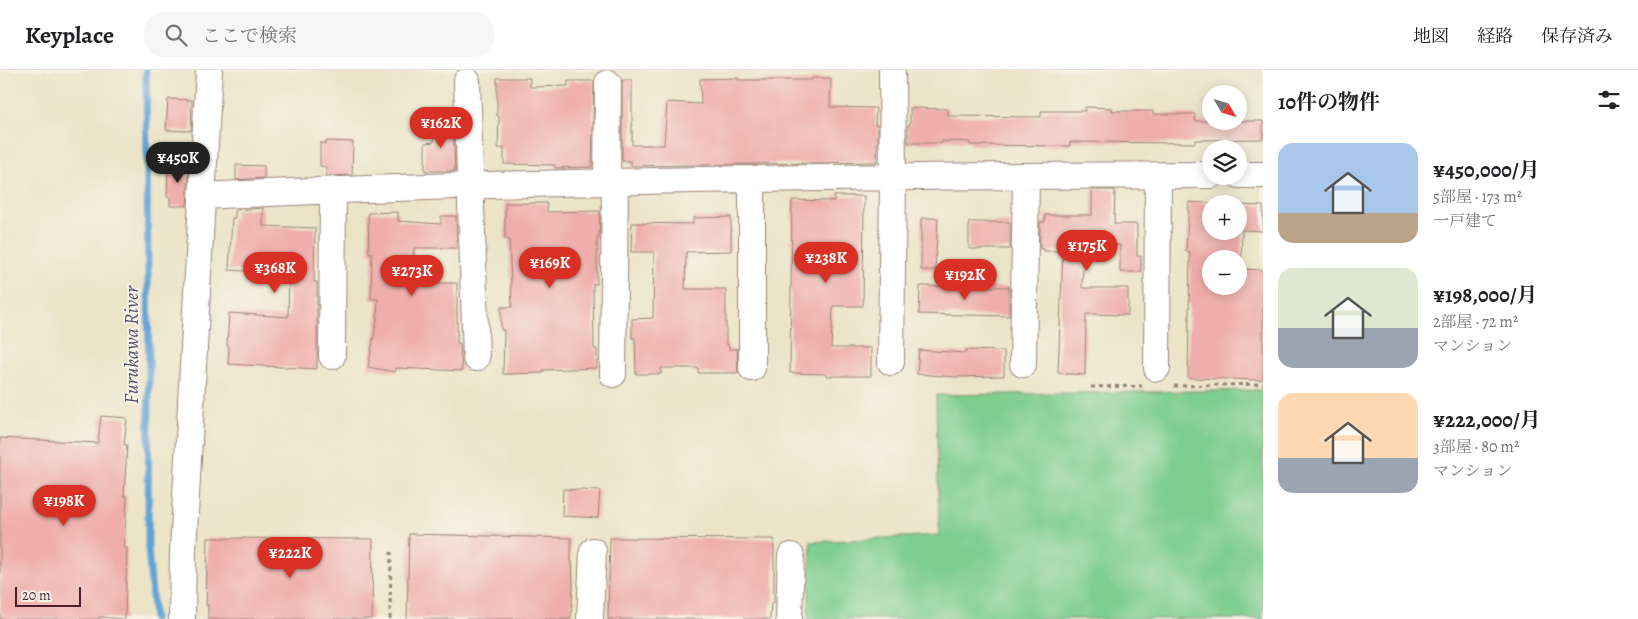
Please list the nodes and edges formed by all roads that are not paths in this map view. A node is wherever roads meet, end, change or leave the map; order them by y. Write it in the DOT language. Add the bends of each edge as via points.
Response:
graph roads {
  1 [pos="209,70"];
  2 [pos="892,70"];
  3 [pos="467,81"];
  4 [pos="608,82"];
  5 [pos="1202,175"];
  6 [pos="1247,175"];
  7 [pos="1263,175"];
  8 [pos="1026,176"];
  9 [pos="1158,176"];
  10 [pos="893,177"];
  11 [pos="752,180"];
  12 [pos="611,183"];
  13 [pos="471,186"];
  14 [pos="333,190"];
  15 [pos="202,196"];
  16 [pos="332,356"];
  17 [pos="476,358"];
  18 [pos="891,362"];
  19 [pos="1023,364"];
  20 [pos="752,368"];
  21 [pos="613,374"];
  22 [pos="1158,380"];
  23 [pos="592,552"];
  24 [pos="791,556"];
  25 [pos="182,619"];
  26 [pos="590,619"];
  27 [pos="788,619"];
  1 -- 15 [label="street"];
  2 -- 10 [label="street"];
  3 -- 13 [label="street"];
  4 -- 12 [label="street"];
  5 -- 9 [label="street"];
  6 -- 7 [label="street"];
  8 -- 9 [label="street"];
  8 -- 10 [label="street"];
  8 -- 19 [label="street"];
  9 -- 22 [label="street"];
  10 -- 11 [label="street"];
  10 -- 18 [label="street"];
  11 -- 12 [label="street"];
  11 -- 20 [label="street"];
  12 -- 13 [label="street"];
  12 -- 21 [label="street"];
  13 -- 14 [label="street"];
  13 -- 17 [label="street"];
  14 -- 15 [label="street"];
  14 -- 16 [label="street"];
  15 -- 25 [label="street"];
  23 -- 26 [label="street"];
  24 -- 27 [label="street"];
}
